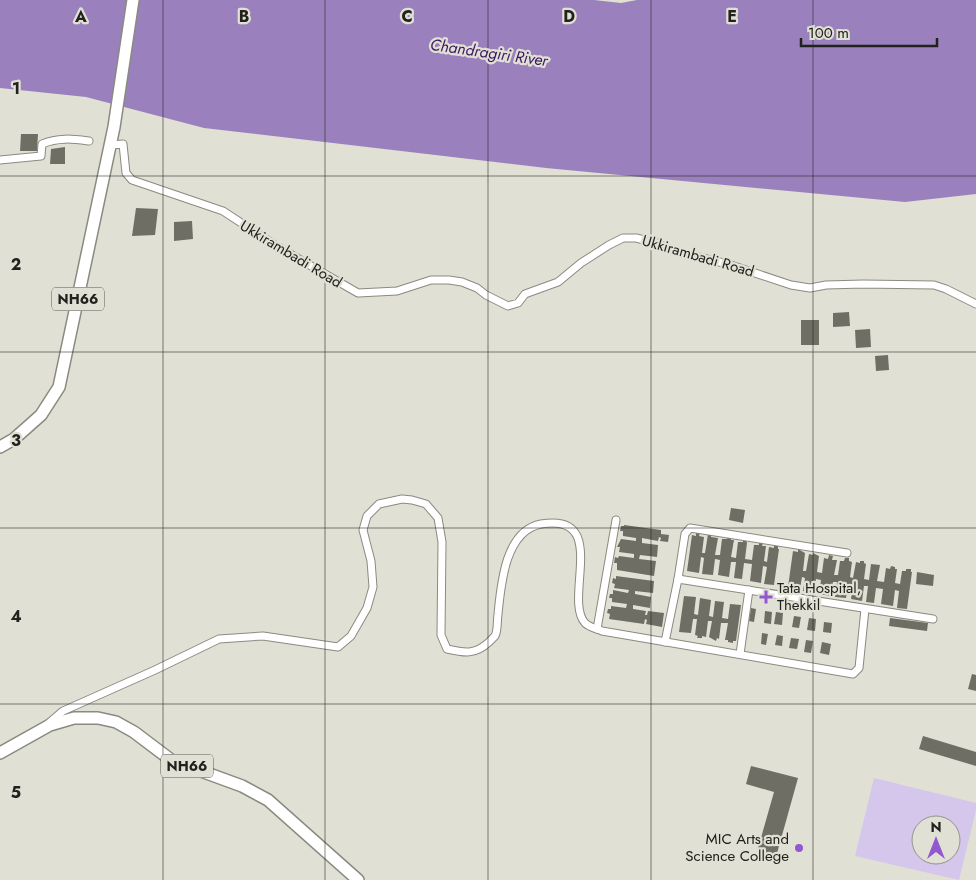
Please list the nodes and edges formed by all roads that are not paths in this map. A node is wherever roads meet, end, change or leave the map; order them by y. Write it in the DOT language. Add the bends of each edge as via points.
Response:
graph roads {
  1 [pos="133,0"];
  2 [pos="89,141"];
  3 [pos="110,145"];
  4 [pos="0,160"];
  5 [pos="976,304"];
  6 [pos="0,447"];
  7 [pos="616,520"];
  8 [pos="847,553"];
  9 [pos="678,579"];
  10 [pos="748,590"];
  11 [pos="865,609"];
  12 [pos="933,619"];
  13 [pos="597,629"];
  14 [pos="665,642"];
  15 [pos="740,654"];
  16 [pos="39,731"];
  17 [pos="0,753"];
  18 [pos="358,880"];
  1 -- 3 [label="highway, NH66"];
  2 -- 4 [label="street" via="52,140 42,144 41,156"];
  3 -- 5 [label="street, Ukkirambadi Road" via="123,144 126,173 132,180 223,211 358,293 397,291 431,280 449,280 477,288 508,306 518,303 526,294 558,282 609,244 623,238 636,238 791,285 810,288 863,284 934,285"];
  3 -- 6 [label="highway, NH66" via="59,387 41,415"];
  7 -- 13 [label="street"];
  8 -- 9 [label="street" via="690,528 685,534"];
  9 -- 10 [label="street"];
  9 -- 14 [label="street"];
  10 -- 11 [label="street"];
  10 -- 15 [label="street"];
  11 -- 12 [label="street"];
  11 -- 15 [label="street" via="859,668 853,674"];
  13 -- 14 [label="street"];
  13 -- 16 [label="street" via="586,625 581,617 581,550 577,536 568,527 554,523 539,524 516,539 507,559 495,636 480,650 461,652 448,649 441,635 442,542 438,518 426,504 402,499 379,504 367,516 363,530 371,561 373,587 367,608 351,636 338,647 263,636 219,639 63,711"];
  14 -- 15 [label="street"];
  16 -- 17 [label="highway, NH66"];
  16 -- 18 [label="highway, NH66" via="74,718 116,722 171,760 242,786 268,800"];
}
